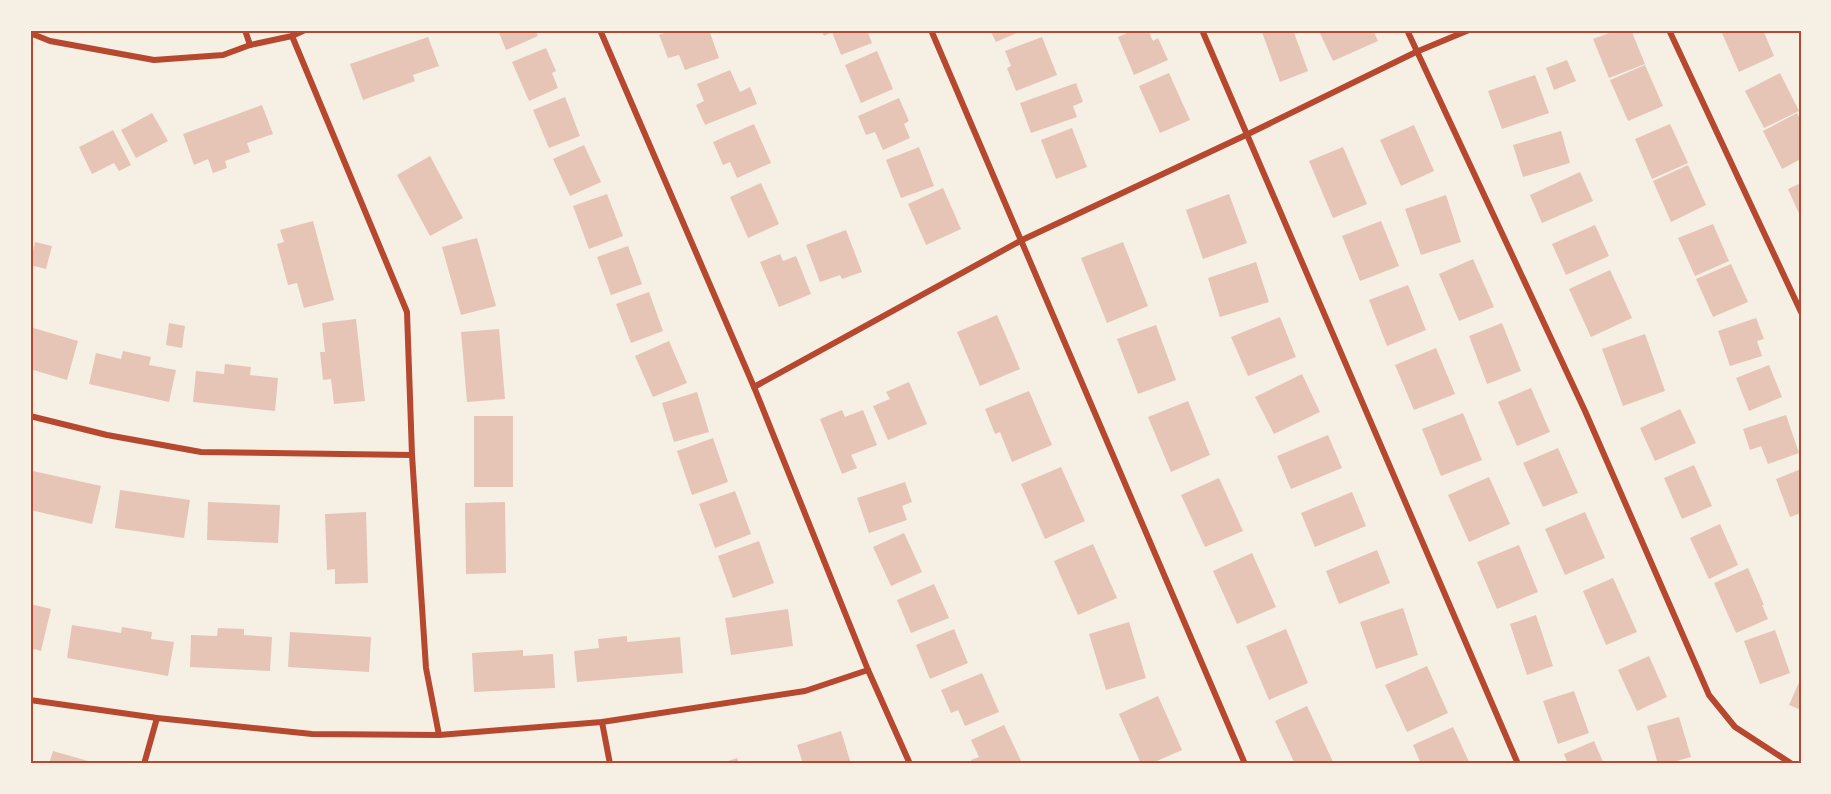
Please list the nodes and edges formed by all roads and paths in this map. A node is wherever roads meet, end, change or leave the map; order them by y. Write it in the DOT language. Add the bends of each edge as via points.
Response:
graph roads {
  1 [pos="244,30"];
  2 [pos="305,30"];
  3 [pos="600,30"];
  4 [pos="932,30"];
  5 [pos="1202,30"];
  6 [pos="1407,30"];
  7 [pos="1469,30"];
  8 [pos="1669,30"];
  9 [pos="30,33"];
  10 [pos="292,36"];
  11 [pos="250,45"];
  12 [pos="1416,52"];
  13 [pos="1246,135"];
  14 [pos="1022,240"];
  15 [pos="1801,312"];
  16 [pos="754,387"];
  17 [pos="30,416"];
  18 [pos="412,455"];
  19 [pos="868,670"];
  20 [pos="30,700"];
  21 [pos="157,718"];
  22 [pos="602,722"];
  23 [pos="439,735"];
  24 [pos="144,764"];
  25 [pos="610,764"];
  26 [pos="909,764"];
  27 [pos="1245,764"];
  28 [pos="1518,764"];
  29 [pos="1792,764"];
  1 -- 11 [label="street"];
  2 -- 10 [label="street"];
  3 -- 16 [label="street"];
  4 -- 14 [label="street"];
  5 -- 13 [label="street"];
  6 -- 12 [label="street"];
  7 -- 12 [label="street"];
  8 -- 15 [label="street"];
  9 -- 11 [label="street" via="50,41 154,60 223,55"];
  10 -- 11 [label="street"];
  10 -- 18 [label="street" via="407,312"];
  12 -- 13 [label="street"];
  12 -- 29 [label="street" via="1585,411 1709,695 1735,727"];
  13 -- 14 [label="street"];
  13 -- 28 [label="street"];
  14 -- 16 [label="street"];
  14 -- 27 [label="street"];
  16 -- 19 [label="street"];
  17 -- 18 [label="street" via="201,452"];
  18 -- 23 [label="street" via="426,668"];
  19 -- 22 [label="street" via="805,691"];
  19 -- 26 [label="street"];
  20 -- 21 [label="street"];
  21 -- 23 [label="street" via="312,734"];
  21 -- 24 [label="street"];
  22 -- 23 [label="street"];
  22 -- 25 [label="street"];
}
